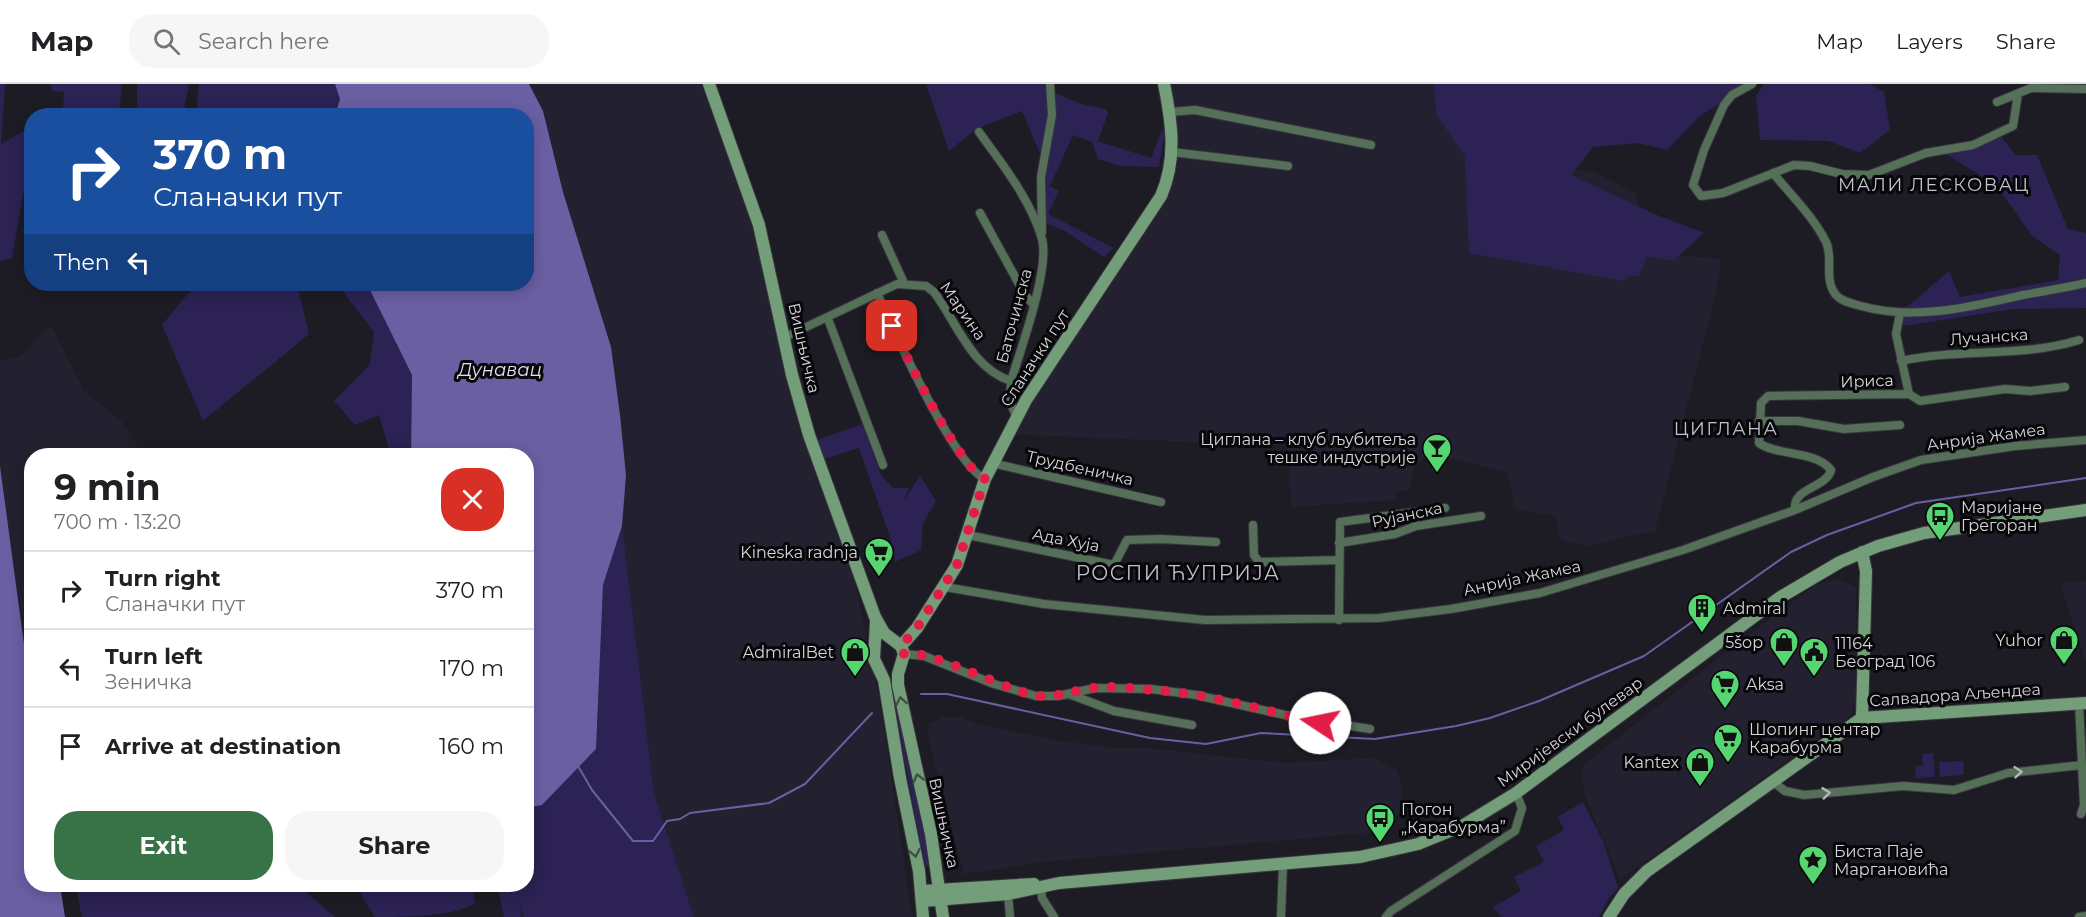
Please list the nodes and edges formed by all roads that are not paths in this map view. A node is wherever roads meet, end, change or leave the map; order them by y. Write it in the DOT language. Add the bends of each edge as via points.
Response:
graph roads {
  1 [pos="709,84"];
  2 [pos="1050,84"];
  3 [pos="1164,84"];
  4 [pos="1752,84"];
  5 [pos="2086,89"];
  6 [pos="2018,94"];
  7 [pos="1997,102"];
  8 [pos="1170,112"];
  9 [pos="979,132"];
  10 [pos="1371,145"];
  11 [pos="1172,152"];
  12 [pos="1288,166"];
  13 [pos="1773,173"];
  14 [pos="980,213"];
  15 [pos="882,235"];
  16 [pos="1042,239"];
  17 [pos="904,283"];
  18 [pos="2086,283"];
  19 [pos="877,293"];
  20 [pos="1033,304"];
  21 [pos="1900,313"];
  22 [pos="828,319"];
  23 [pos="783,338"];
  24 [pos="2079,340"];
  25 [pos="1901,361"];
  26 [pos="1011,381"];
  27 [pos="2065,387"];
  28 [pos="1909,394"];
  29 [pos="1016,416"];
  30 [pos="1759,421"];
  31 [pos="1900,425"];
  32 [pos="2086,440"];
  33 [pos="992,463"];
  34 [pos="883,465"];
  35 [pos="985,479"];
  36 [pos="1161,502"];
  37 [pos="1445,508"];
  38 [pos="1795,510"];
  39 [pos="2086,510"];
  40 [pos="1481,516"];
  41 [pos="1252,525"];
  42 [pos="968,535"];
  43 [pos="1216,542"];
  44 [pos="1339,543"];
  45 [pos="1862,552"];
  46 [pos="1339,560"];
  47 [pos="945,587"];
  48 [pos="875,617"];
  49 [pos="1339,620"];
  50 [pos="875,650"];
  51 [pos="900,652"];
  52 [pos="878,667"];
  53 [pos="1068,694"];
  54 [pos="2083,703"];
  55 [pos="1862,718"];
  56 [pos="1192,725"];
  57 [pos="1370,729"];
  58 [pos="2082,765"];
  59 [pos="1772,781"];
  60 [pos="1516,793"];
  61 [pos="2081,813"];
  62 [pos="1283,864"];
  63 [pos="1040,886"];
  64 [pos="942,894"];
  65 [pos="1008,894"];
  66 [pos="922,896"];
  67 [pos="2086,916"];
  68 [pos="923,917"];
  69 [pos="943,917"];
  70 [pos="1010,917"];
  71 [pos="1054,917"];
  72 [pos="1281,917"];
  73 [pos="1386,917"];
  74 [pos="1609,917"];
  75 [pos="2079,917"];
  1 -- 23 [label="street, Вишњичка" via="758,219"];
  2 -- 16 [label="street" via="1052,115 1041,177"];
  3 -- 8 [label="street, Сланачки пут"];
  4 -- 13 [label="street" via="1732,95 1724,105 1693,185 1701,196 1711,196"];
  5 -- 6 [label="street" via="2031,88"];
  6 -- 7 [label="street"];
  6 -- 13 [label="street" via="2013,126 1973,145 1926,153 1869,175 1800,165 1789,165"];
  8 -- 10 [label="street" via="1195,110"];
  8 -- 11 [label="street, Сланачки пут"];
  9 -- 16 [label="street, Баточинска" via="1019,191"];
  11 -- 12 [label="street"];
  11 -- 29 [label="street, Сланачки пут" via="1170,173 1161,196"];
  13 -- 21 [label="street" via="1810,217 1825,242 1829,280 1837,296 1877,310"];
  14 -- 20 [label="street"];
  15 -- 17 [label="street"];
  16 -- 20 [label="street, Баточинска" via="1042,271"];
  17 -- 19 [label="street"];
  17 -- 26 [label="street, Марина" via="931,289 980,361"];
  18 -- 21 [label="street" via="1971,307"];
  19 -- 22 [label="street"];
  19 -- 35 [label="street" via="942,424"];
  20 -- 26 [label="street, Баточинска"];
  21 -- 25 [label="street" via="1896,334"];
  22 -- 23 [label="street"];
  22 -- 34 [label="street"];
  23 -- 48 [label="street, Вишњичка" via="809,435"];
  24 -- 25 [label="street, Лучанска" via="2040,349"];
  25 -- 28 [label="street"];
  26 -- 29 [label="street" via="1010,401"];
  27 -- 28 [label="street, Ириса" via="2006,389 1920,401"];
  28 -- 30 [label="street, Ириса" via="1772,395 1762,400"];
  29 -- 33 [label="street, Сланачки пут"];
  30 -- 31 [label="street" via="1844,429"];
  30 -- 38 [label="street" via="1761,446 1802,455 1830,468 1827,478 1800,495"];
  32 -- 38 [label="street, Анрија Жамеа" via="1921,460"];
  33 -- 35 [label="street, Сланачки пут"];
  33 -- 36 [label="street, Трудбеничка"];
  35 -- 42 [label="street, Сланачки пут"];
  37 -- 44 [label="street" via="1342,520 1338,526"];
  38 -- 49 [label="street, Анрија Жамеа" via="1683,550 1540,593 1451,609"];
  39 -- 45 [label="street, Миријевски булевар" via="1940,530"];
  40 -- 44 [label="street, Рујанска"];
  41 -- 46 [label="street" via="1254,555 1262,563"];
  42 -- 43 [label="street, Ада Хуја" via="1114,565 1127,540"];
  42 -- 47 [label="street, Сланачки пут"];
  44 -- 46 [label="street"];
  45 -- 55 [label="street" via="1866,571"];
  45 -- 60 [label="street, Миријевски булевар" via="1779,598"];
  46 -- 49 [label="street"];
  47 -- 49 [label="street, Анрија Жамеа" via="1044,604 1167,618"];
  47 -- 51 [label="street, Сланачки пут"];
  48 -- 50 [label="street, Вишњичка"];
  48 -- 51 [label="street, Вишњичка"];
  50 -- 51 [label="street" via="881,643"];
  50 -- 52 [label="street, Вишњичка"];
  51 -- 52 [label="street" via="889,672"];
  51 -- 53 [label="street" via="924,656 1029,694"];
  64 -- 51 [label="street, Вишњичка, one-way" via="902,708"];
  52 -- 66 [label="street, Вишњичка, one-way" via="884,681"];
  53 -- 56 [label="street" via="1114,711"];
  53 -- 57 [label="street" via="1095,688 1169,691 1320,723"];
  54 -- 55 [label="street, Салвадора Аљендеа"];
  54 -- 58 [label="street"];
  55 -- 59 [label="street, Салвадора Аљендеа"];
  59 -- 58 [label="street, one-way" via="1785,791 1804,795 1904,786 1954,790 2008,773"];
  58 -- 61 [label="street"];
  59 -- 74 [label="street, Салвадора Аљендеа" via="1647,871 1624,894"];
  60 -- 62 [label="street, Миријевски булевар" via="1462,826 1412,846 1360,857"];
  60 -- 73 [label="street" via="1522,808 1515,831"];
  62 -- 63 [label="street, Миријевски булевар"];
  62 -- 72 [label="street"];
  63 -- 64 [label="street, Миријевски булевар" via="1028,883"];
  63 -- 65 [label="street, Миријевски булевар"];
  63 -- 71 [label="street" via="1042,898"];
  64 -- 65 [label="street, Миријевски булевар"];
  64 -- 66 [label="street, Миријевски булевар"];
  64 -- 69 [label="street, Вишњичка"];
  65 -- 70 [label="street"];
  66 -- 68 [label="street, Вишњичка"];
  67 -- 75 [label="street"];
}
